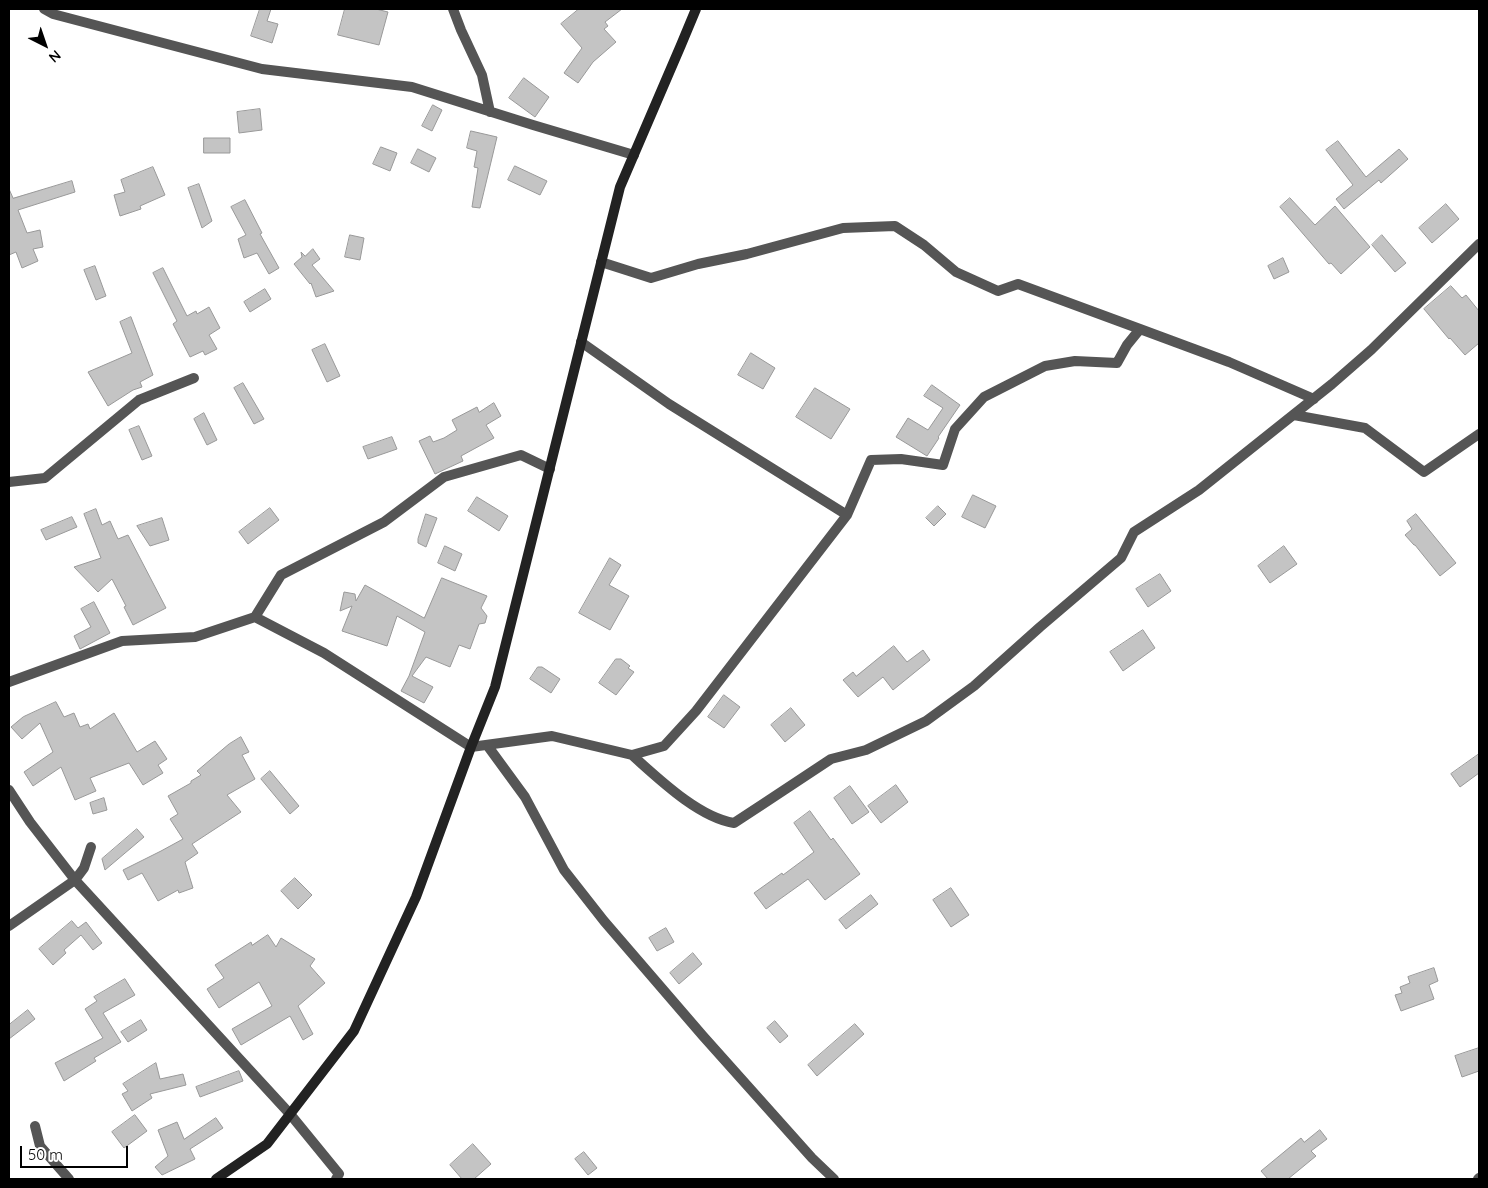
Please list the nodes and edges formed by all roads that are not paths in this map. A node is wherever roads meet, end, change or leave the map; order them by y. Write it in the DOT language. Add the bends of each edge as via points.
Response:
graph roads {
  1 [pos="44,9"];
  2 [pos="453,9"];
  3 [pos="696,9"];
  4 [pos="490,112"];
  5 [pos="634,154"];
  6 [pos="1479,244"];
  7 [pos="601,262"];
  8 [pos="1140,329"];
  9 [pos="581,342"];
  10 [pos="194,378"];
  11 [pos="1314,399"];
  12 [pos="1294,415"];
  13 [pos="1479,434"];
  14 [pos="550,469"];
  15 [pos="9,482"];
  16 [pos="847,515"];
  17 [pos="255,616"];
  18 [pos="9,682"];
  19 [pos="487,745"];
  20 [pos="471,747"];
  21 [pos="632,755"];
  22 [pos="9,790"];
  23 [pos="91,847"];
  24 [pos="75,880"];
  25 [pos="9,926"];
  26 [pos="290,1114"];
  27 [pos="35,1126"];
  28 [pos="69,1179"];
  29 [pos="216,1179"];
  30 [pos="336,1179"];
  31 [pos="834,1179"];
  1 -- 4 [label="street" via="262,69 412,86"];
  2 -- 4 [label="street" via="482,75"];
  3 -- 5 [label="main road"];
  4 -- 5 [label="street"];
  5 -- 7 [label="main road" via="620,187"];
  6 -- 11 [label="street" via="1371,350"];
  7 -- 8 [label="street" via="651,278 843,228 895,226 956,272 998,291 1018,284"];
  7 -- 9 [label="main road"];
  8 -- 11 [label="street" via="1229,362"];
  8 -- 16 [label="street" via="1116,363 1075,360 1045,366 984,396 955,429 943,465 872,460"];
  9 -- 14 [label="main road"];
  9 -- 16 [label="street" via="669,404"];
  10 -- 15 [label="street" via="139,400 45,478"];
  11 -- 12 [label="street"];
  12 -- 13 [label="street" via="1365,428 1424,472"];
  12 -- 21 [label="street" via="1199,490 1134,532 1121,558 974,686 926,721 866,750 831,758 734,823 721,821 697,808"];
  14 -- 17 [label="street" via="521,456 444,477 384,522 281,574"];
  14 -- 20 [label="main road" via="496,687"];
  16 -- 21 [label="street" via="696,711 664,746"];
  17 -- 18 [label="street" via="195,637 122,641"];
  17 -- 20 [label="street" via="324,653"];
  19 -- 20 [label="street"];
  19 -- 21 [label="street" via="552,736"];
  19 -- 31 [label="street" via="525,797 564,870 604,921"];
  20 -- 26 [label="main road" via="416,897 354,1031"];
  22 -- 24 [label="street"];
  23 -- 24 [label="street" via="84,868"];
  24 -- 25 [label="street"];
  24 -- 26 [label="street"];
  26 -- 29 [label="main road" via="267,1144"];
  26 -- 30 [label="street" via="339,1174"];
  27 -- 28 [label="street" via="40,1146"];
}
